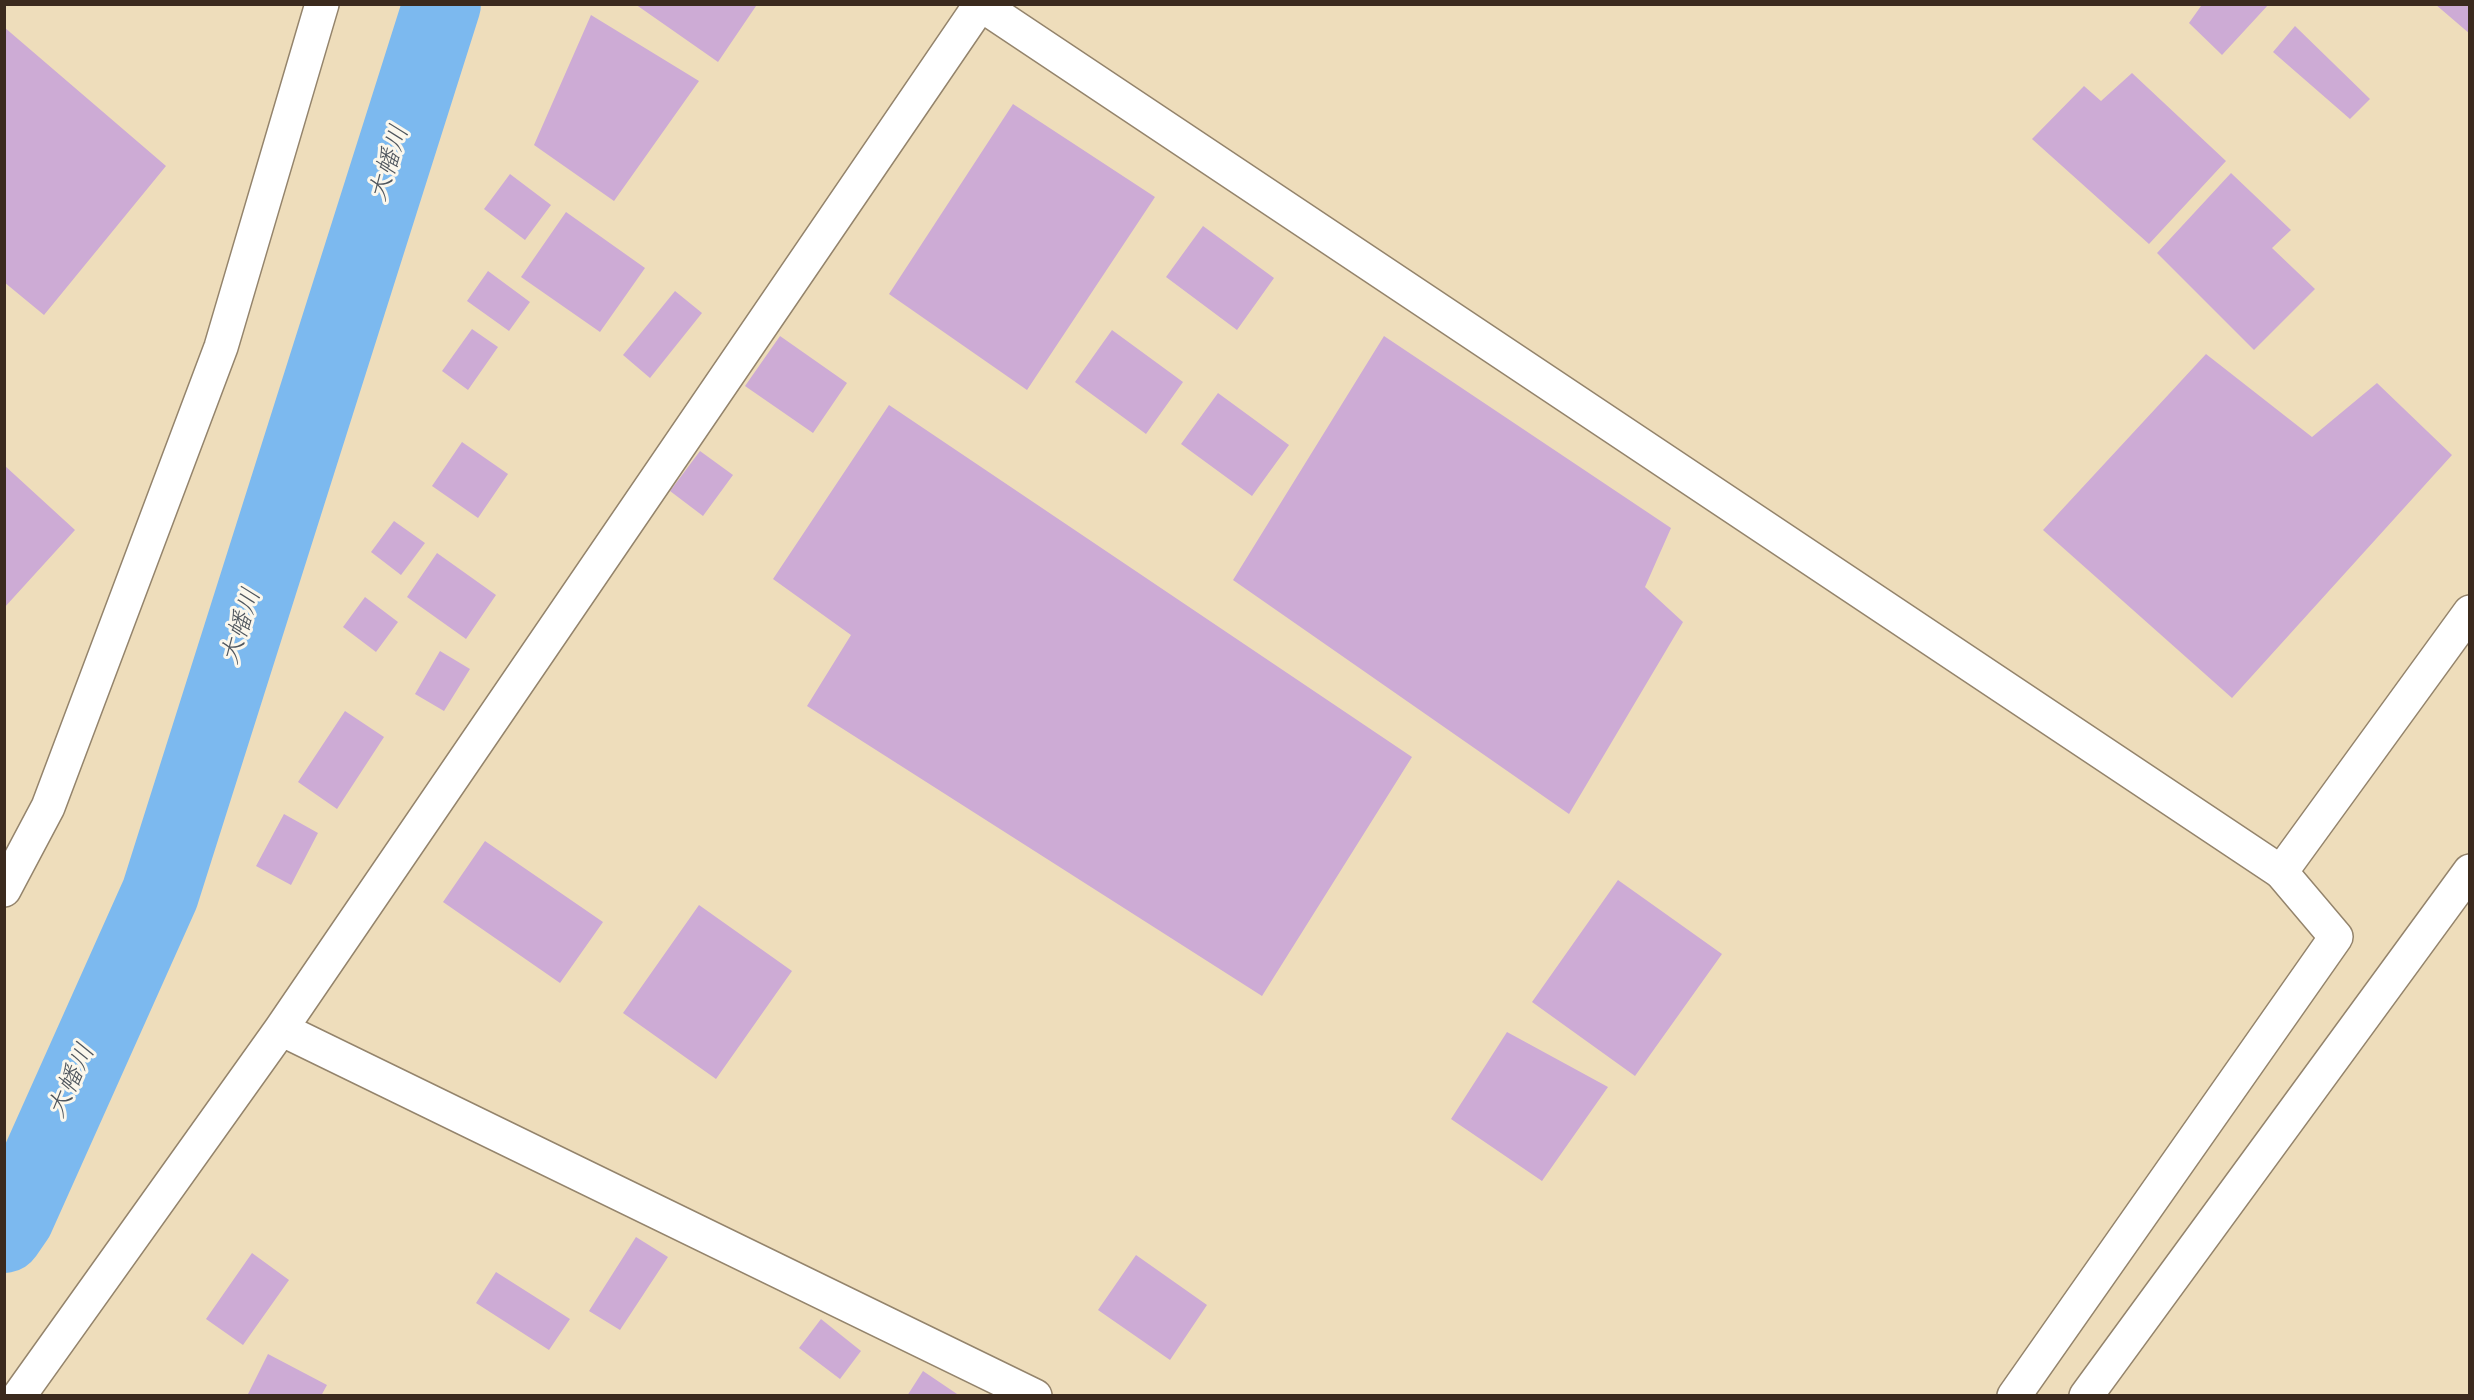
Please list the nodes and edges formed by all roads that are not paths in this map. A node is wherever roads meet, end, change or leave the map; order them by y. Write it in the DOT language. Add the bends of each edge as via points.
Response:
graph roads {
  1 [pos="322,4"];
  2 [pos="980,5"];
  3 [pos="2469,612"];
  4 [pos="2469,871"];
  5 [pos="2281,872"];
  6 [pos="4,890"];
  7 [pos="280,1029"];
  8 [pos="19,1395"];
  9 [pos="1035,1395"];
  10 [pos="2014,1395"];
  11 [pos="2086,1395"];
  1 -- 6 [label="street" via="221,347 48,807"];
  2 -- 5 [label="street"];
  2 -- 7 [label="street"];
  3 -- 5 [label="street"];
  4 -- 11 [label="street"];
  5 -- 10 [label="street" via="2336,937"];
  7 -- 8 [label="street"];
  7 -- 9 [label="street"];
}
